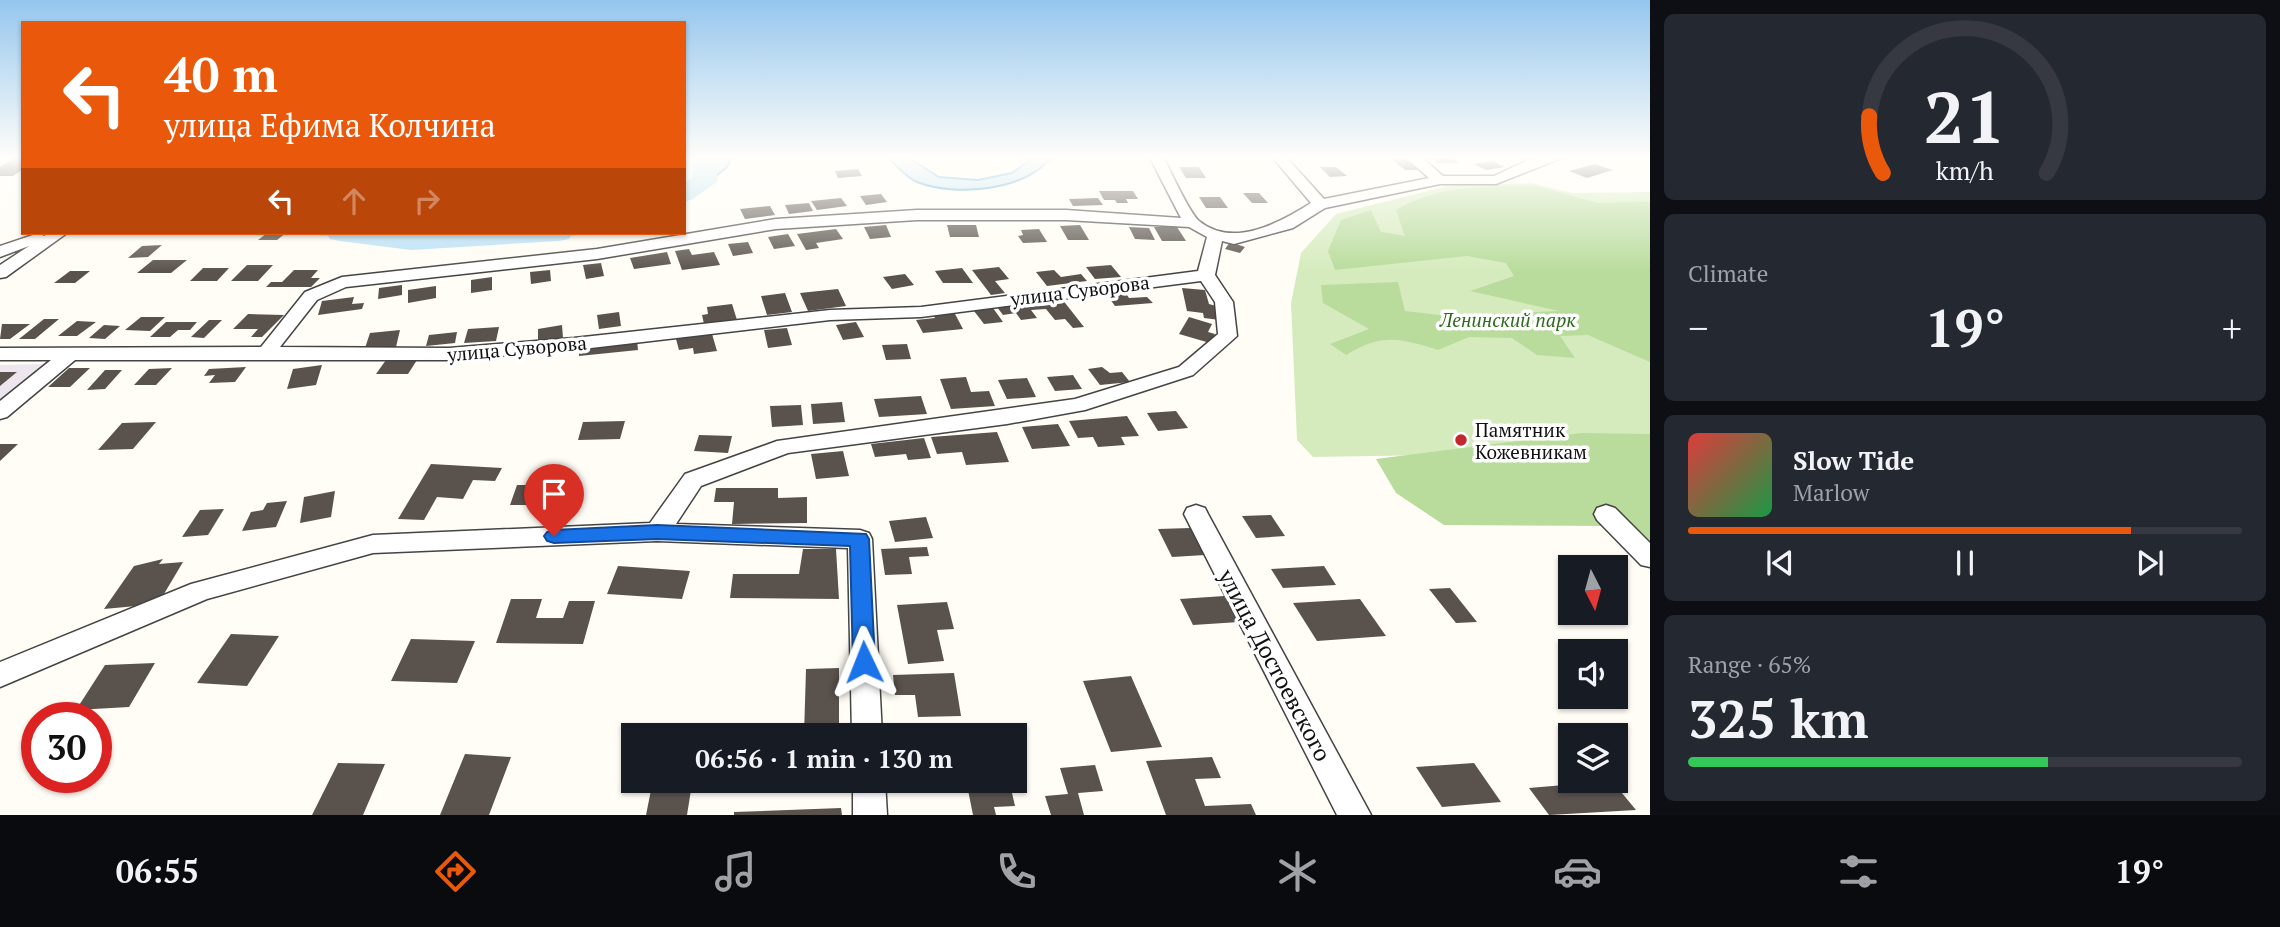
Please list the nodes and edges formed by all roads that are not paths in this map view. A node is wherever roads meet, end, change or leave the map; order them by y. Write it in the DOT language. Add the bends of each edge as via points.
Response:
graph roads {
  1 [pos="1177,196"];
  2 [pos="1313,196"];
  3 [pos="1360,196"];
  4 [pos="1320,204"];
  5 [pos="1192,223"];
  6 [pos="42,235"];
  7 [pos="56,235"];
  8 [pos="1215,235"];
  9 [pos="0,252"];
  10 [pos="0,273"];
  11 [pos="1206,275"];
  12 [pos="265,353"];
  13 [pos="0,354"];
  14 [pos="70,354"];
  15 [pos="0,411"];
  16 [pos="1196,514"];
  17 [pos="1606,514"];
  18 [pos="657,532"];
  19 [pos="1650,558"];
  20 [pos="0,674"];
  21 [pos="867,723"];
  22 [pos="869,793"];
  23 [pos="870,815"];
  24 [pos="1354,815"];
  1 -- 5 [label="street"];
  2 -- 4 [label="street"];
  3 -- 4 [label="street"];
  4 -- 8 [label="street" via="1287,225 1234,239"];
  5 -- 8 [label="street"];
  5 -- 12 [label="street" via="1066,215 917,215 776,224 597,254 342,282 311,296"];
  6 -- 9 [label="street"];
  7 -- 10 [label="street"];
  8 -- 11 [label="street"];
  11 -- 12 [label="street, улица Суворова" via="921,312 830,315 560,345 449,354"];
  11 -- 18 [label="street" via="1223,302 1228,335 1186,371 1078,405 785,446 693,480"];
  12 -- 14 [label="street, улица Суворова"];
  13 -- 14 [label="street, улица Суворова"];
  14 -- 15 [label="street"];
  16 -- 24 [label="street, улица Достоевского"];
  17 -- 19 [label="street"];
  18 -- 20 [label="street" via="373,544 200,591"];
  18 -- 21 [label="street" via="860,539"];
  22 -- 23 [label="street"];
}
